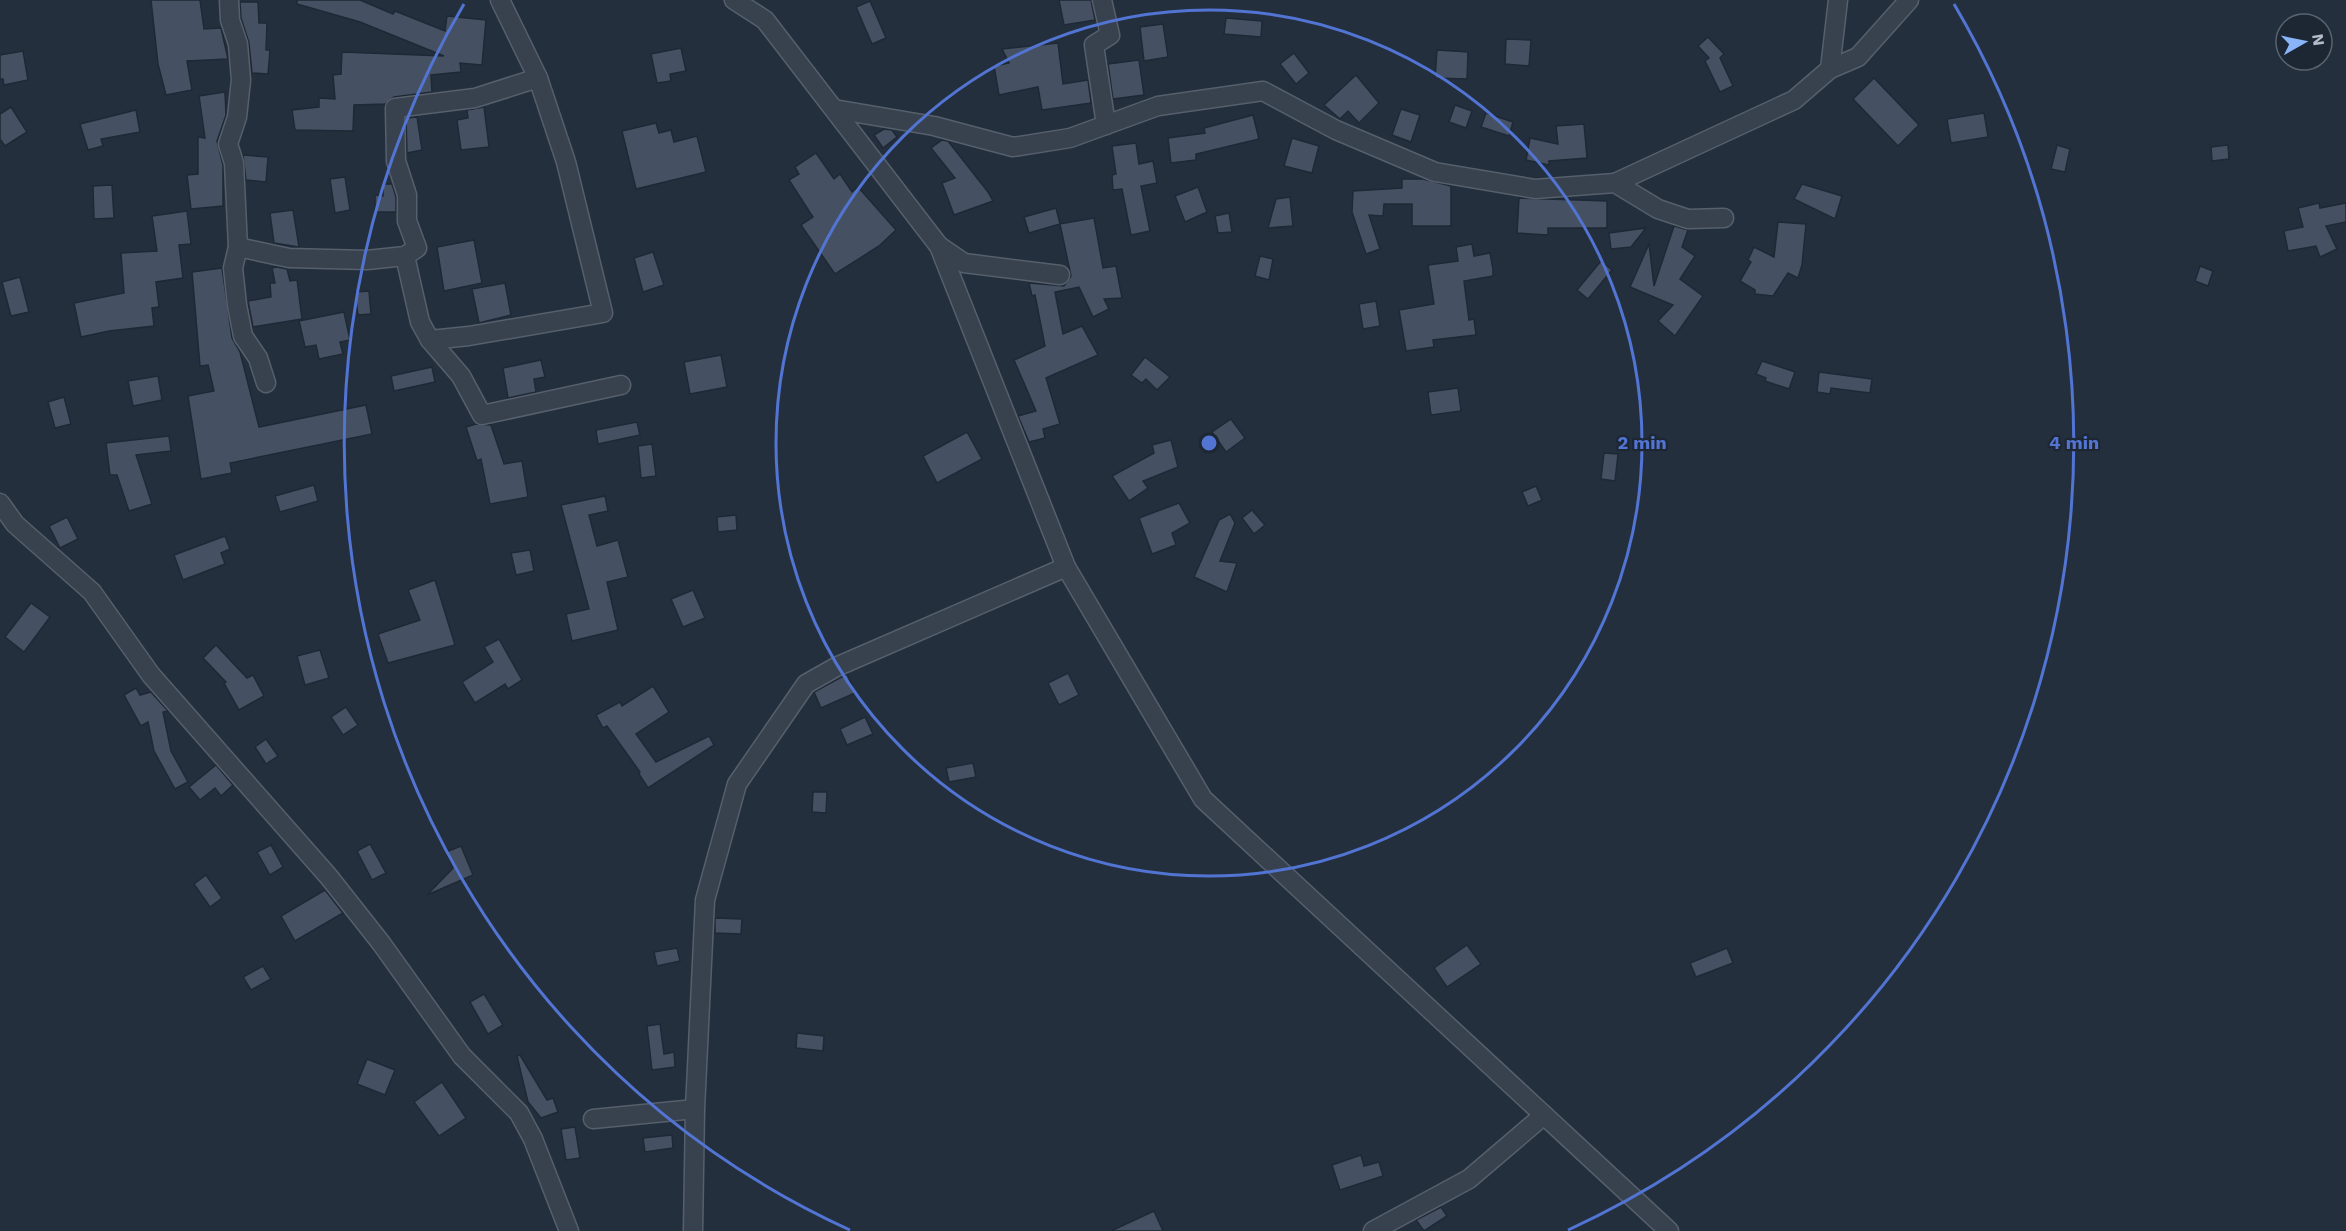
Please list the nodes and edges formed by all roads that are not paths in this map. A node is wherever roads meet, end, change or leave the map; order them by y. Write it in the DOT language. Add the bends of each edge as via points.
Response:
graph roads {
  1 [pos="229,0"];
  2 [pos="500,0"];
  3 [pos="734,0"];
  4 [pos="1102,0"];
  5 [pos="1838,0"];
  6 [pos="1909,0"];
  7 [pos="1830,69"];
  8 [pos="538,78"];
  9 [pos="834,109"];
  10 [pos="1106,125"];
  11 [pos="1615,183"];
  12 [pos="1724,218"];
  13 [pos="939,246"];
  14 [pos="238,247"];
  15 [pos="405,256"];
  16 [pos="1060,275"];
  17 [pos="430,340"];
  18 [pos="266,383"];
  19 [pos="621,385"];
  20 [pos="0,503"];
  21 [pos="1066,567"];
  22 [pos="695,1109"];
  23 [pos="1544,1115"];
  24 [pos="593,1119"];
  25 [pos="569,1231"];
  26 [pos="693,1231"];
  27 [pos="1373,1231"];
  28 [pos="1669,1231"];
  1 -- 14 [label="street" via="241,80 237,117 228,144 234,163"];
  2 -- 8 [label="street"];
  3 -- 9 [label="street" via="765,20"];
  4 -- 10 [label="street" via="1110,35 1094,45"];
  5 -- 7 [label="street"];
  6 -- 7 [label="street" via="1858,57"];
  7 -- 11 [label="street" via="1794,100"];
  8 -- 15 [label="street" via="475,98 395,108 396,161 407,195 407,221 417,248"];
  8 -- 17 [label="street" via="566,162 603,314"];
  9 -- 10 [label="street" via="934,126 1013,147 1070,138"];
  9 -- 13 [label="street"];
  10 -- 11 [label="street" via="1158,106 1263,91 1336,130 1435,172 1535,189"];
  11 -- 12 [label="street" via="1658,209 1688,219"];
  13 -- 16 [label="street" via="964,262"];
  13 -- 21 [label="street"];
  14 -- 15 [label="street" via="289,258 366,260"];
  14 -- 18 [label="street" via="233,268 243,336 258,358"];
  15 -- 17 [label="street" via="420,322"];
  17 -- 19 [label="street" via="460,376 482,415"];
  20 -- 25 [label="street" via="15,524 92,592 151,675 335,885 462,1056 519,1113"];
  21 -- 22 [label="street" via="836,667 806,684 736,784 705,900"];
  21 -- 23 [label="street" via="1203,799"];
  22 -- 24 [label="street"];
  22 -- 26 [label="street"];
  23 -- 27 [label="street" via="1468,1179"];
  23 -- 28 [label="street"];
}
